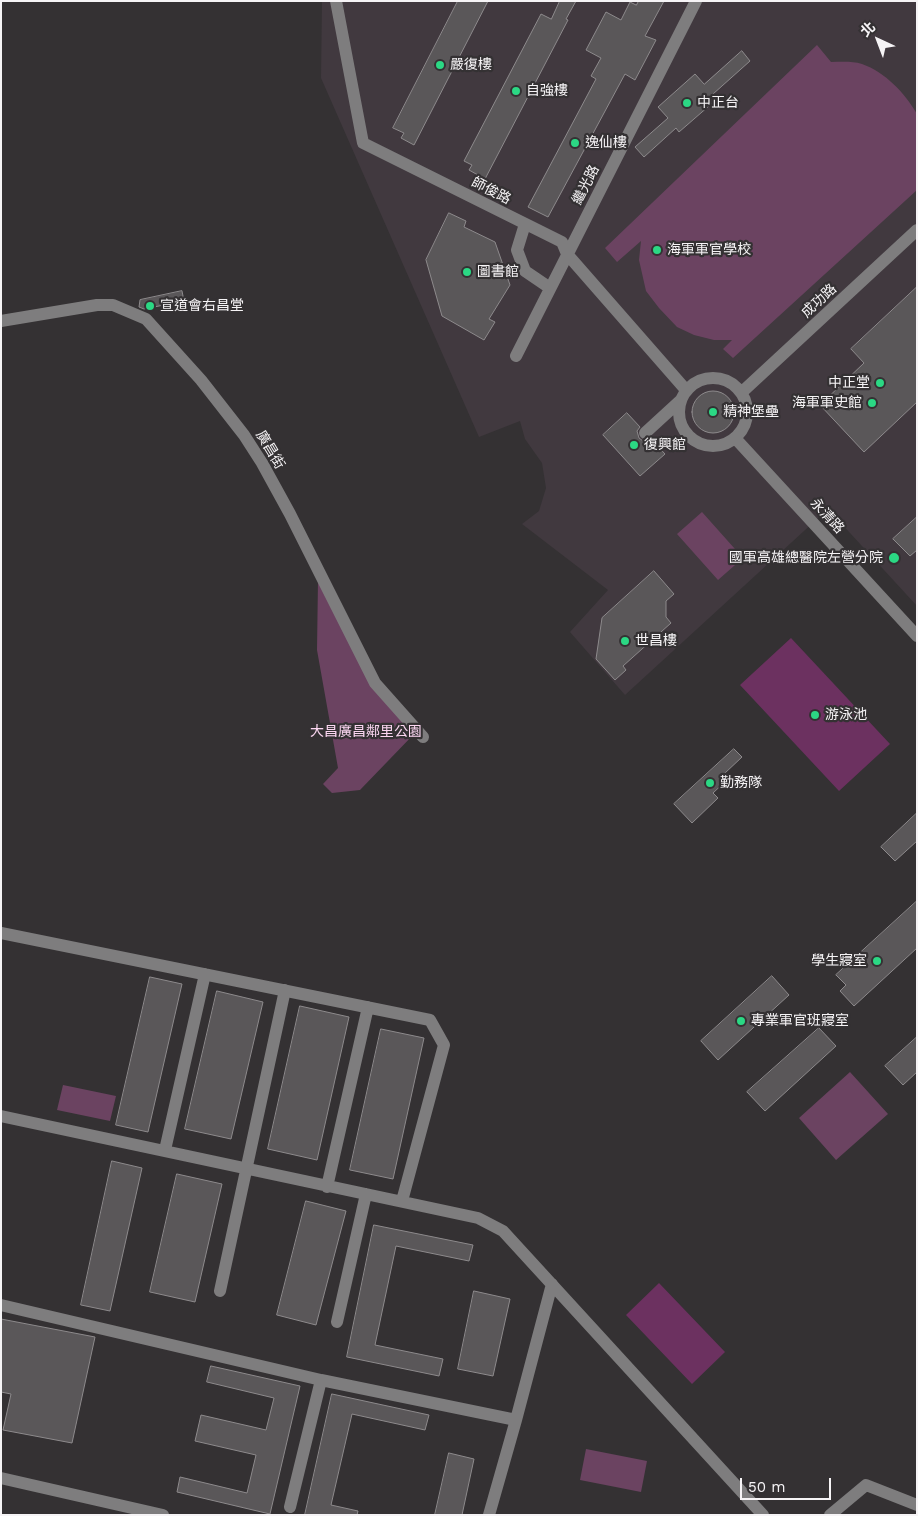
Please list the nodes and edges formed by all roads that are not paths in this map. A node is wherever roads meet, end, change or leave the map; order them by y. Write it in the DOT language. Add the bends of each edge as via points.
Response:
graph roads {
  1 [pos="336,1"];
  2 [pos="696,1"];
  3 [pos="525,224"];
  4 [pos="917,230"];
  5 [pos="567,254"];
  6 [pos="550,288"];
  7 [pos="1,320"];
  8 [pos="516,356"];
  9 [pos="741,393"];
  10 [pos="684,395"];
  11 [pos="645,433"];
  12 [pos="735,438"];
  13 [pos="917,636"];
  14 [pos="424,737"];
  15 [pos="1,933"];
  16 [pos="205,974"];
  17 [pos="285,990"];
  18 [pos="368,1008"];
  19 [pos="1,1116"];
  20 [pos="165,1150"];
  21 [pos="246,1168"];
  22 [pos="327,1187"];
  23 [pos="366,1194"];
  24 [pos="402,1202"];
  25 [pos="552,1284"];
  26 [pos="220,1291"];
  27 [pos="1,1305"];
  28 [pos="337,1322"];
  29 [pos="321,1380"];
  30 [pos="516,1420"];
  31 [pos="1,1478"];
  32 [pos="917,1505"];
  33 [pos="290,1507"];
  34 [pos="164,1515"];
  35 [pos="489,1515"];
  36 [pos="763,1515"];
  37 [pos="830,1515"];
  1 -- 3 [label="street, 師俊路" via="363,143"];
  2 -- 5 [label="street, 繼光路"];
  3 -- 5 [label="street, 師俊路" via="562,242"];
  3 -- 6 [label="street" via="517,250 524,271"];
  4 -- 9 [label="street, 成功路"];
  5 -- 6 [label="street, 繼光路"];
  5 -- 10 [label="street, 師俊路"];
  6 -- 8 [label="street, 繼光路"];
  7 -- 14 [label="street, 廣昌街" via="97,305 113,305 146,319 244,434 290,514 374,683"];
  9 -- 10 [label="street" via="734,385 714,378 694,383"];
  9 -- 12 [label="street" via="746,402 746,422"];
  10 -- 11 [label="street"];
  10 -- 12 [label="street" via="678,411 680,422 693,440 714,446"];
  12 -- 13 [label="street, 永清路"];
  15 -- 16 [label="street"];
  16 -- 17 [label="street"];
  16 -- 20 [label="street"];
  17 -- 18 [label="street"];
  17 -- 21 [label="street"];
  18 -- 22 [label="street"];
  18 -- 24 [label="street" via="430,1020 444,1045"];
  19 -- 20 [label="street"];
  20 -- 21 [label="street"];
  21 -- 22 [label="street"];
  21 -- 26 [label="street"];
  22 -- 23 [label="street"];
  23 -- 24 [label="street"];
  23 -- 28 [label="street"];
  24 -- 25 [label="street" via="478,1218 504,1230"];
  25 -- 30 [label="street"];
  25 -- 36 [label="street"];
  27 -- 29 [label="street"];
  29 -- 30 [label="street"];
  29 -- 33 [label="street"];
  30 -- 35 [label="street"];
  31 -- 34 [label="street"];
  32 -- 37 [label="street" via="866,1485"];
}
